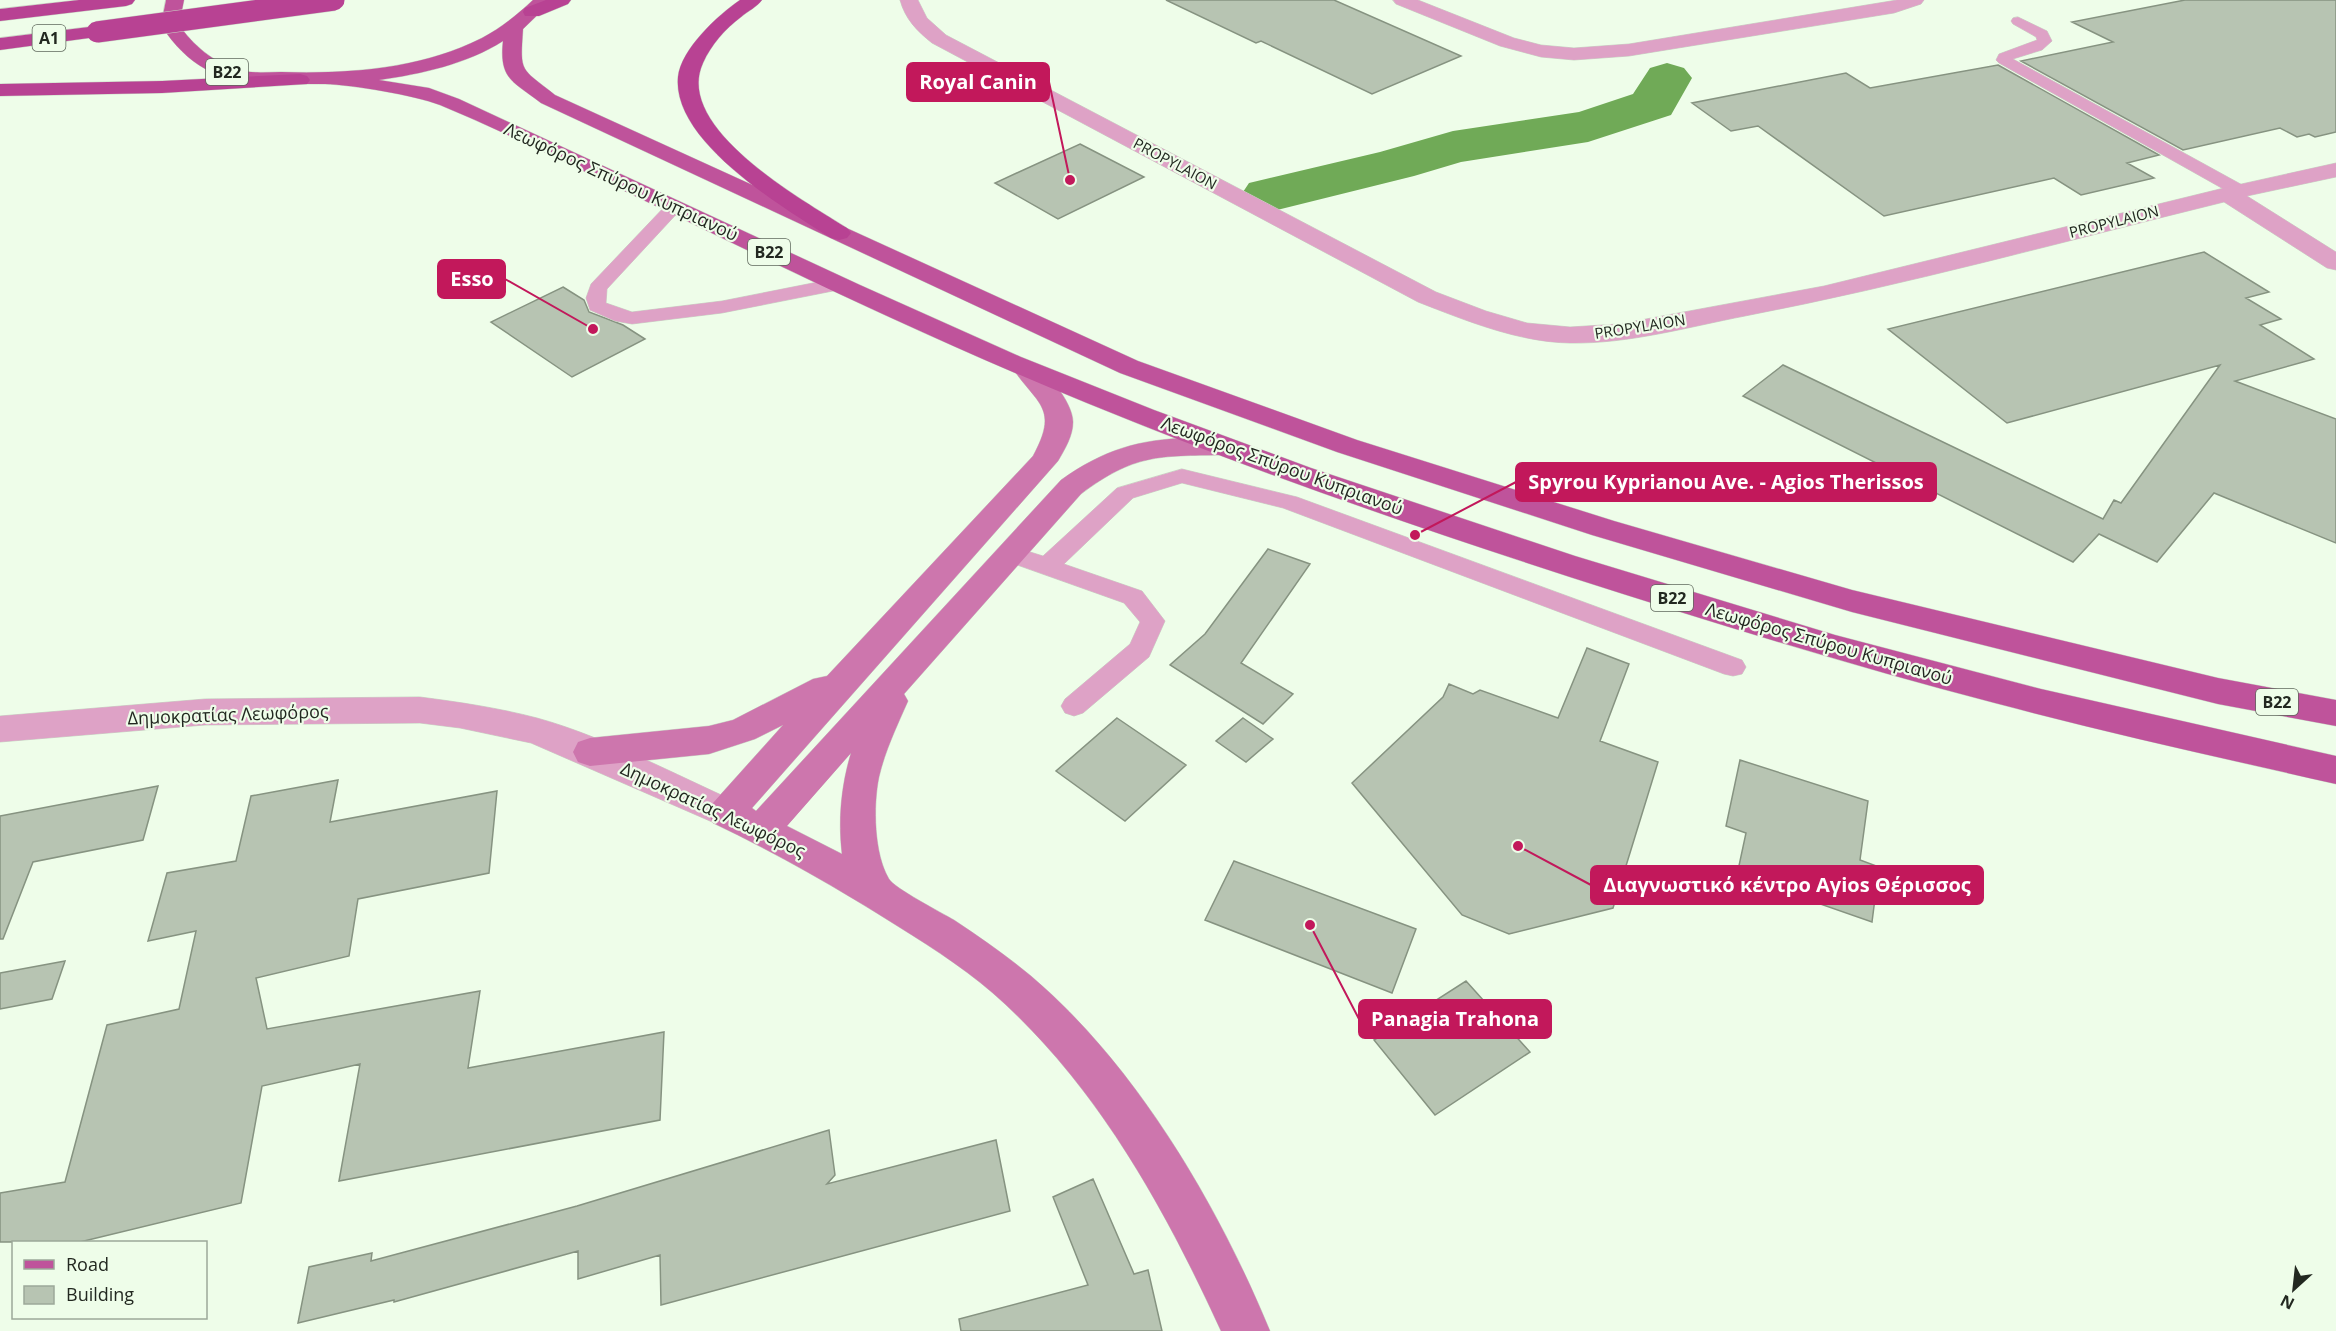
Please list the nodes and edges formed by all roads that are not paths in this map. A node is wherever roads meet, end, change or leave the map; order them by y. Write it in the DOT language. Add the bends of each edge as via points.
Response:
graph roads {
  1 [pos="126,0"];
  2 [pos="175,0"];
  3 [pos="334,0"];
  4 [pos="562,0"];
  5 [pos="753,0"];
  6 [pos="909,0"];
  7 [pos="1402,0"];
  8 [pos="1915,0"];
  9 [pos="538,6"];
  10 [pos="0,15"];
  11 [pos="2018,21"];
  12 [pos="514,27"];
  13 [pos="0,44"];
  14 [pos="335,79"];
  15 [pos="300,80"];
  16 [pos="0,90"];
  17 [pos="2336,170"];
  18 [pos="2241,191"];
  19 [pos="674,207"];
  20 [pos="839,233"];
  21 [pos="2336,238"];
  22 [pos="2336,263"];
  23 [pos="838,284"];
  24 [pos="1026,369"];
  25 [pos="1222,446"];
  26 [pos="1011,554"];
  27 [pos="1047,566"];
  28 [pos="1733,667"];
  29 [pos="903,674"];
  30 [pos="846,677"];
  31 [pos="1074,706"];
  32 [pos="2336,713"];
  33 [pos="0,729"];
  34 [pos="590,752"];
  35 [pos="2336,770"];
  36 [pos="726,813"];
  37 [pos="762,829"];
  38 [pos="875,892"];
  39 [pos="1246,1331"];
  1 -- 10 [label="highway, A1"];
  2 -- 15 [label="main road, B22" via="170,26 180,42 203,61 237,76"];
  3 -- 13 [label="highway, A1, bridge"];
  4 -- 9 [label="highway"];
  5 -- 20 [label="highway" via="719,25 699,51 688,78 692,101 718,142 752,176"];
  6 -- 18 [label="street, PROPYLAION" via="912,13 939,39 1427,297 1501,324 1548,333 1618,332 1824,293"];
  7 -- 8 [label="street" via="1514,44 1574,53 1652,46 1894,7"];
  9 -- 12 [label="main road, B22"];
  11 -- 18 [label="lane" via="2042,34 2045,41 2040,46 2009,54 2004,60"];
  12 -- 14 [label="main road, B22" via="447,58 394,72"];
  12 -- 20 [label="main road, B22" via="511,63 517,75 548,99"];
  14 -- 15 [label="main road, B22"];
  14 -- 19 [label="main road, Λεωφόρος Σπύρου Κυπριανού / B22" via="429,94"];
  15 -- 16 [label="highway"];
  17 -- 18 [label="street, PROPYLAION"];
  18 -- 21 [label="street"];
  18 -- 22 [label="street"];
  19 -- 23 [label="main road, Λεωφόρος Σπύρου Κυπριανού / B22"];
  19 -- 23 [label="lane" via="598,288 597,306 632,318 722,307"];
  20 -- 32 [label="main road, B22" via="1129,367 1358,450 1852,601 2218,691"];
  23 -- 24 [label="main road, Λεωφόρος Σπύρου Κυπριανού / B22"];
  24 -- 25 [label="main road, Λεωφόρος Σπύρου Κυπριανού / B22"];
  24 -- 30 [label="main road" via="1057,408 1057,440 1044,461"];
  25 -- 26 [label="main road" via="1140,450 1093,469 1071,487"];
  25 -- 35 [label="main road, Λεωφόρος Σπύρου Κυπριανού / B22" via="1410,513 1783,632 1946,678"];
  26 -- 27 [label="lane"];
  26 -- 29 [label="main road"];
  27 -- 28 [label="lane" via="1125,493 1182,476 1289,502"];
  27 -- 31 [label="lane" via="1133,597 1153,621 1140,650"];
  29 -- 37 [label="main road"];
  29 -- 38 [label="main road" via="861,779 858,833 861,855"];
  30 -- 34 [label="main road" via="751,726 709,740"];
  30 -- 36 [label="main road"];
  33 -- 34 [label="street, Δημοκρατίας Λεωφόρος" via="205,712 420,710 536,731"];
  34 -- 36 [label="street, Δημοκρατίας Λεωφόρος"];
  36 -- 37 [label="main road, Δημοκρατίας Λεωφόρος"];
  37 -- 38 [label="main road, Δημοκρατίας Λεωφόρος"];
  38 -- 39 [label="main road, Δημοκρατίας Λεωφόρος" via="971,952 1034,1004 1091,1065 1159,1162"];
}
